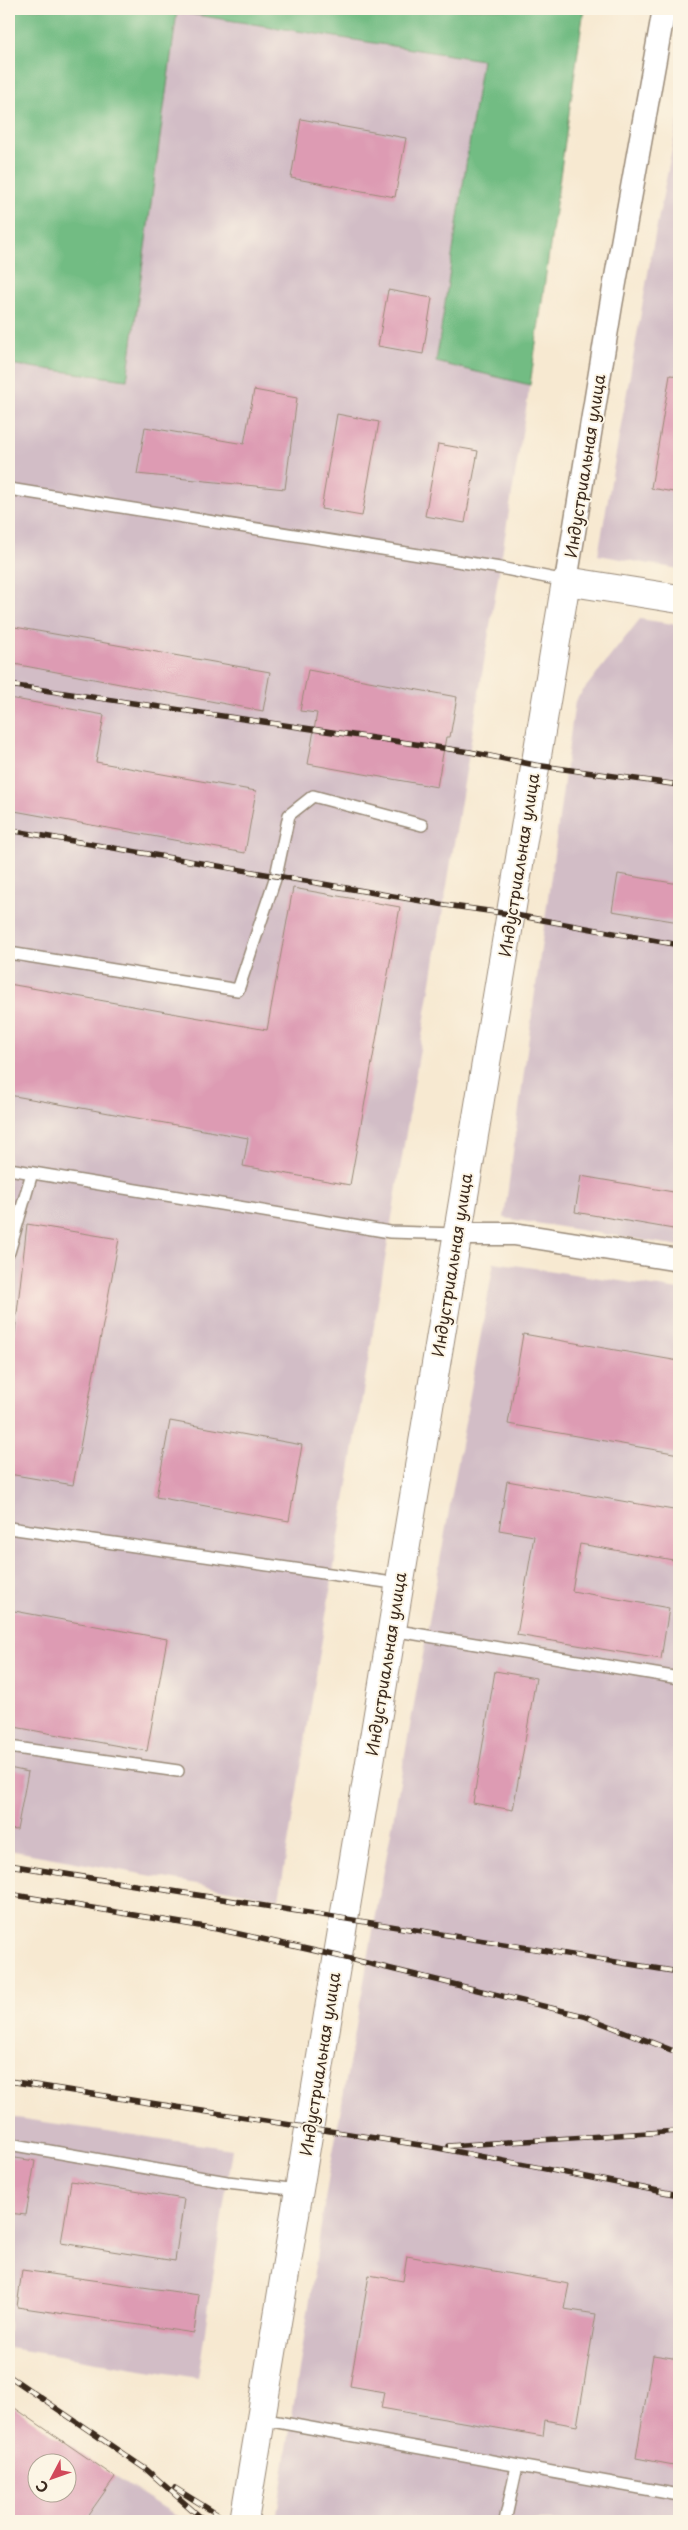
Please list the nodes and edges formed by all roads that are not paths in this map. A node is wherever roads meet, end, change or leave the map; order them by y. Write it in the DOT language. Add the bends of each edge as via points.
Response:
graph roads {
  1 [pos="664,9"];
  2 [pos="9,489"];
  3 [pos="566,581"];
  4 [pos="679,598"];
  5 [pos="422,825"];
  6 [pos="9,953"];
  7 [pos="9,1169"];
  8 [pos="32,1173"];
  9 [pos="458,1234"];
  10 [pos="9,1252"];
  11 [pos="679,1260"];
  12 [pos="9,1528"];
  13 [pos="400,1584"];
  14 [pos="392,1630"];
  15 [pos="679,1678"];
  16 [pos="9,1746"];
  17 [pos="178,1771"];
  18 [pos="9,2144"];
  19 [pos="299,2190"];
  20 [pos="261,2419"];
  21 [pos="517,2466"];
  22 [pos="679,2495"];
  23 [pos="244,2521"];
  24 [pos="505,2521"];
  1 -- 3 [label="street, Индустриальная улица"];
  2 -- 3 [label="lane"];
  3 -- 4 [label="street"];
  3 -- 9 [label="street, Индустриальная улица"];
  5 -- 6 [label="lane" via="314,796 289,815 276,876 238,990"];
  7 -- 8 [label="lane"];
  8 -- 9 [label="lane" via="390,1232"];
  8 -- 10 [label="lane"];
  9 -- 11 [label="street" via="514,1234"];
  9 -- 13 [label="street, Индустриальная улица"];
  12 -- 13 [label="lane"];
  13 -- 14 [label="street, Индустриальная улица"];
  14 -- 15 [label="lane"];
  14 -- 19 [label="street, Индустриальная улица"];
  16 -- 17 [label="lane"];
  18 -- 19 [label="lane" via="227,2182"];
  19 -- 20 [label="street, Индустриальная улица"];
  20 -- 21 [label="lane"];
  20 -- 23 [label="street, Индустриальная улица"];
  21 -- 22 [label="lane"];
  21 -- 24 [label="lane"];
}
